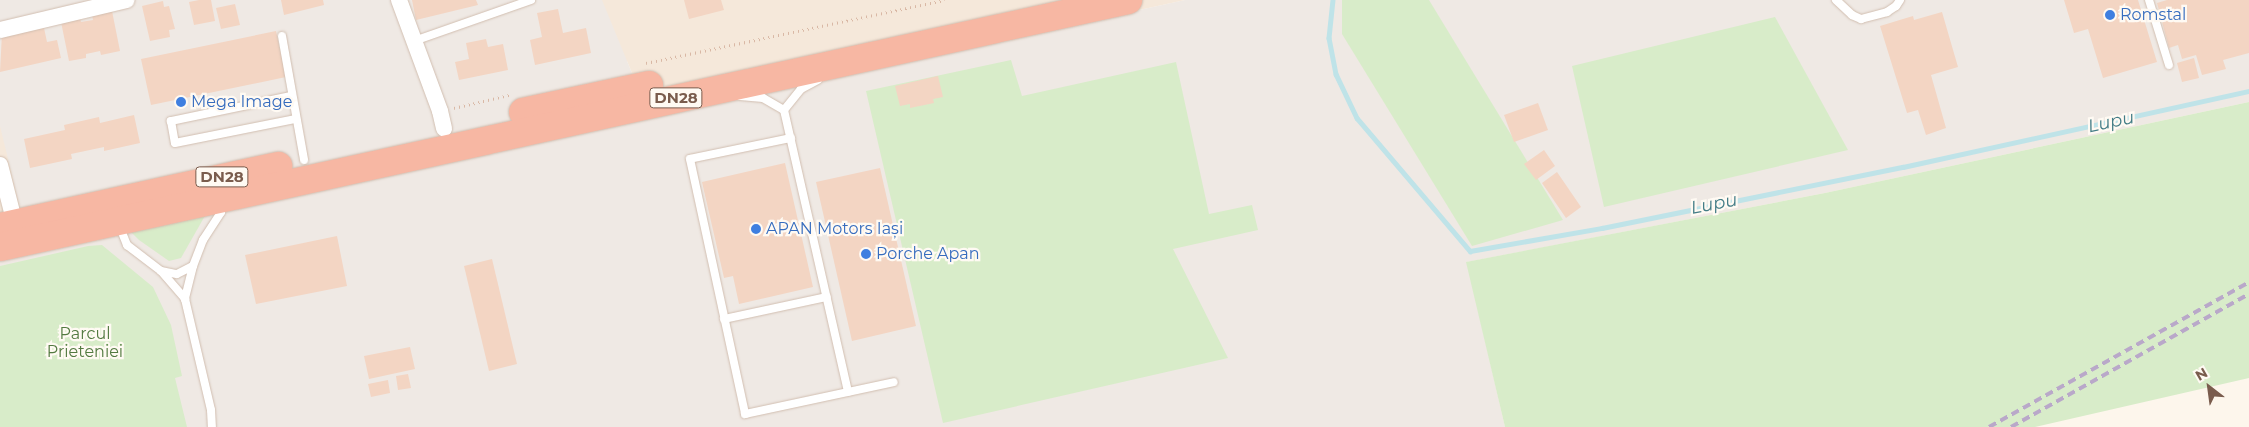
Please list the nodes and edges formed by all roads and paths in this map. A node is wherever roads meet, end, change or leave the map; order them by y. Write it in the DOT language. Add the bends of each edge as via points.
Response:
graph roads {
  1 [pos="127,0"];
  2 [pos="399,0"];
  3 [pos="504,0"];
  4 [pos="531,0"];
  5 [pos="944,0"];
  6 [pos="1039,0"];
  7 [pos="1128,0"];
  8 [pos="1836,0"];
  9 [pos="1900,0"];
  10 [pos="2149,0"];
  11 [pos="507,8"];
  12 [pos="0,30"];
  13 [pos="282,36"];
  14 [pos="414,41"];
  15 [pos="852,61"];
  16 [pos="644,63"];
  17 [pos="2169,65"];
  18 [pos="706,92"];
  19 [pos="514,94"];
  20 [pos="291,96"];
  21 [pos="784,110"];
  22 [pos="295,119"];
  23 [pos="442,120"];
  24 [pos="791,138"];
  25 [pos="304,160"];
  26 [pos="0,165"];
  27 [pos="199,182"];
  28 [pos="224,197"];
  29 [pos="121,213"];
  30 [pos="7,225"];
  31 [pos="0,247"];
  32 [pos="193,266"];
  33 [pos="161,271"];
  34 [pos="827,297"];
  35 [pos="185,299"];
  36 [pos="724,319"];
  37 [pos="894,382"];
  38 [pos="848,392"];
  39 [pos="212,427"];
  1 -- 12 [label="street"];
  2 -- 14 [label="street"];
  3 -- 11 [label="lane"];
  4 -- 11 [label="lane"];
  5 -- 16 [label="path"];
  6 -- 23 [label="highway, DN28"];
  7 -- 15 [label="highway, DN28"];
  8 -- 9 [label="lane" via="1852,15 1862,19 1887,12"];
  10 -- 17 [label="lane"];
  11 -- 14 [label="lane"];
  13 -- 20 [label="lane"];
  14 -- 23 [label="street"];
  15 -- 18 [label="highway, DN28"];
  15 -- 21 [label="lane" via="801,89"];
  18 -- 21 [label="lane" via="763,98"];
  18 -- 28 [label="highway, DN28"];
  19 -- 23 [label="path"];
  20 -- 22 [label="lane"];
  20 -- 22 [label="lane" via="171,121 175,143"];
  21 -- 24 [label="lane"];
  22 -- 25 [label="lane"];
  23 -- 25 [label="highway, DN28"];
  24 -- 34 [label="lane"];
  24 -- 36 [label="lane" via="690,159"];
  25 -- 27 [label="highway, DN28"];
  26 -- 30 [label="street"];
  27 -- 29 [label="lane"];
  27 -- 30 [label="highway, DN28"];
  28 -- 29 [label="highway, DN28"];
  28 -- 32 [label="lane" via="221,212 203,240"];
  29 -- 31 [label="highway, DN28"];
  29 -- 33 [label="lane" via="118,228 127,244"];
  32 -- 33 [label="lane" via="177,274"];
  32 -- 35 [label="lane"];
  33 -- 35 [label="lane"];
  34 -- 36 [label="lane"];
  34 -- 38 [label="lane"];
  35 -- 39 [label="lane" via="211,410"];
  36 -- 38 [label="lane" via="745,414"];
  37 -- 38 [label="lane"];
}
